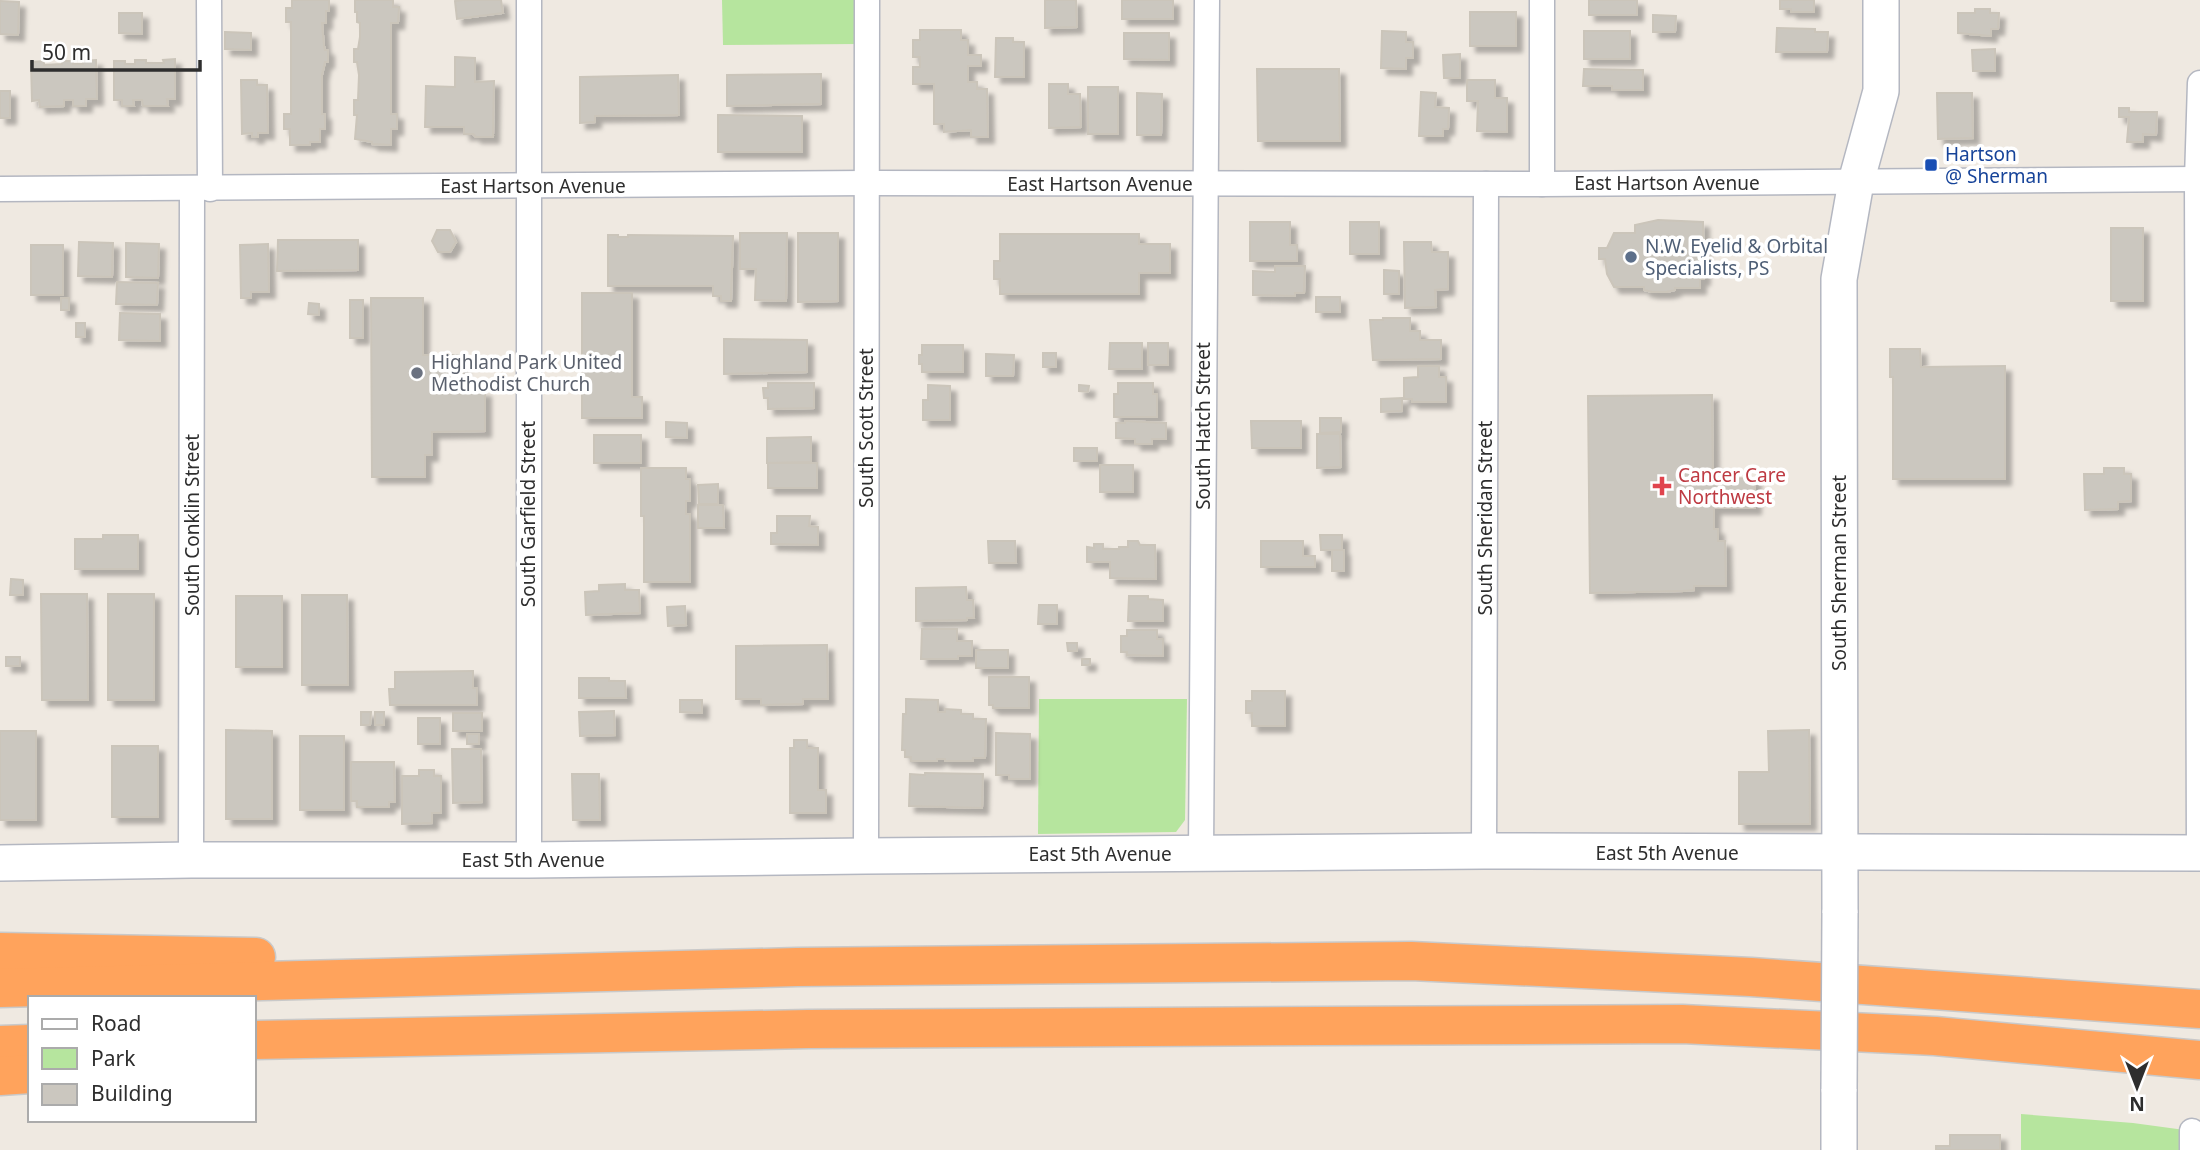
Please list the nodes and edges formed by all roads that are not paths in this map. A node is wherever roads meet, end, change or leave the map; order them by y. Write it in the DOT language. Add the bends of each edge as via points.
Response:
graph roads {
  1 [pos="209,0"];
  2 [pos="529,0"];
  3 [pos="867,0"];
  4 [pos="1207,0"];
  5 [pos="1542,0"];
  6 [pos="1881,0"];
  7 [pos="2200,83"];
  8 [pos="2198,179"];
  9 [pos="1856,182"];
  10 [pos="866,183"];
  11 [pos="1205,184"];
  12 [pos="1486,184"];
  13 [pos="1542,184"];
  14 [pos="527,186"];
  15 [pos="0,189"];
  16 [pos="201,189"];
  17 [pos="1484,851"];
  18 [pos="1201,853"];
  19 [pos="2199,853"];
  20 [pos="1839,854"];
  21 [pos="866,856"];
  22 [pos="191,860"];
  23 [pos="529,860"];
  24 [pos="0,863"];
  25 [pos="0,952"];
  26 [pos="797,967"];
  27 [pos="0,988"];
  28 [pos="2200,1009"];
  29 [pos="808,1028"];
  30 [pos="256,1040"];
  31 [pos="28,1044"];
  32 [pos="0,1045"];
  33 [pos="2200,1062"];
  34 [pos="256,1064"];
  35 [pos="28,1074"];
  36 [pos="0,1076"];
  37 [pos="1839,1150"];
  1 -- 16 [label="street, South Conklin Street"];
  2 -- 14 [label="street, South Garfield Street"];
  3 -- 10 [label="street, South Scott Street"];
  4 -- 11 [label="street, South Hatch Street"];
  5 -- 13 [label="street"];
  6 -- 9 [label="street, South Sherman Street" via="1881,91"];
  7 -- 8 [label="street"];
  8 -- 9 [label="street, East Hartson Avenue"];
  8 -- 19 [label="street"];
  9 -- 13 [label="street, East Hartson Avenue"];
  9 -- 20 [label="street, South Sherman Street" via="1839,279"];
  10 -- 11 [label="street, East Hartson Avenue"];
  10 -- 14 [label="street, East Hartson Avenue"];
  10 -- 21 [label="street, South Scott Street"];
  11 -- 12 [label="street, East Hartson Avenue"];
  11 -- 18 [label="street, South Hatch Street"];
  12 -- 13 [label="street, East Hartson Avenue"];
  12 -- 17 [label="street, South Sheridan Street"];
  14 -- 16 [label="street, East Hartson Avenue"];
  14 -- 23 [label="street, South Garfield Street"];
  15 -- 16 [label="street, East Hartson Avenue"];
  16 -- 22 [label="street, South Conklin Street"];
  17 -- 18 [label="street, East 5th Avenue"];
  17 -- 20 [label="street, East 5th Avenue"];
  18 -- 21 [label="street, East 5th Avenue"];
  19 -- 20 [label="street, East 5th Avenue"];
  20 -- 37 [label="street, South Sherman Street, bridge"];
  21 -- 23 [label="street, East 5th Avenue"];
  22 -- 23 [label="street, East 5th Avenue"];
  22 -- 24 [label="street, East 5th Avenue"];
  25 -- 26 [label="highway"];
  26 -- 27 [label="highway"];
  26 -- 28 [label="highway" via="1425,961 1751,977"];
  29 -- 30 [label="highway"];
  29 -- 33 [label="highway" via="1682,1024 1935,1036"];
  29 -- 34 [label="highway"];
  31 -- 32 [label="highway"];
  35 -- 36 [label="highway"];
}
